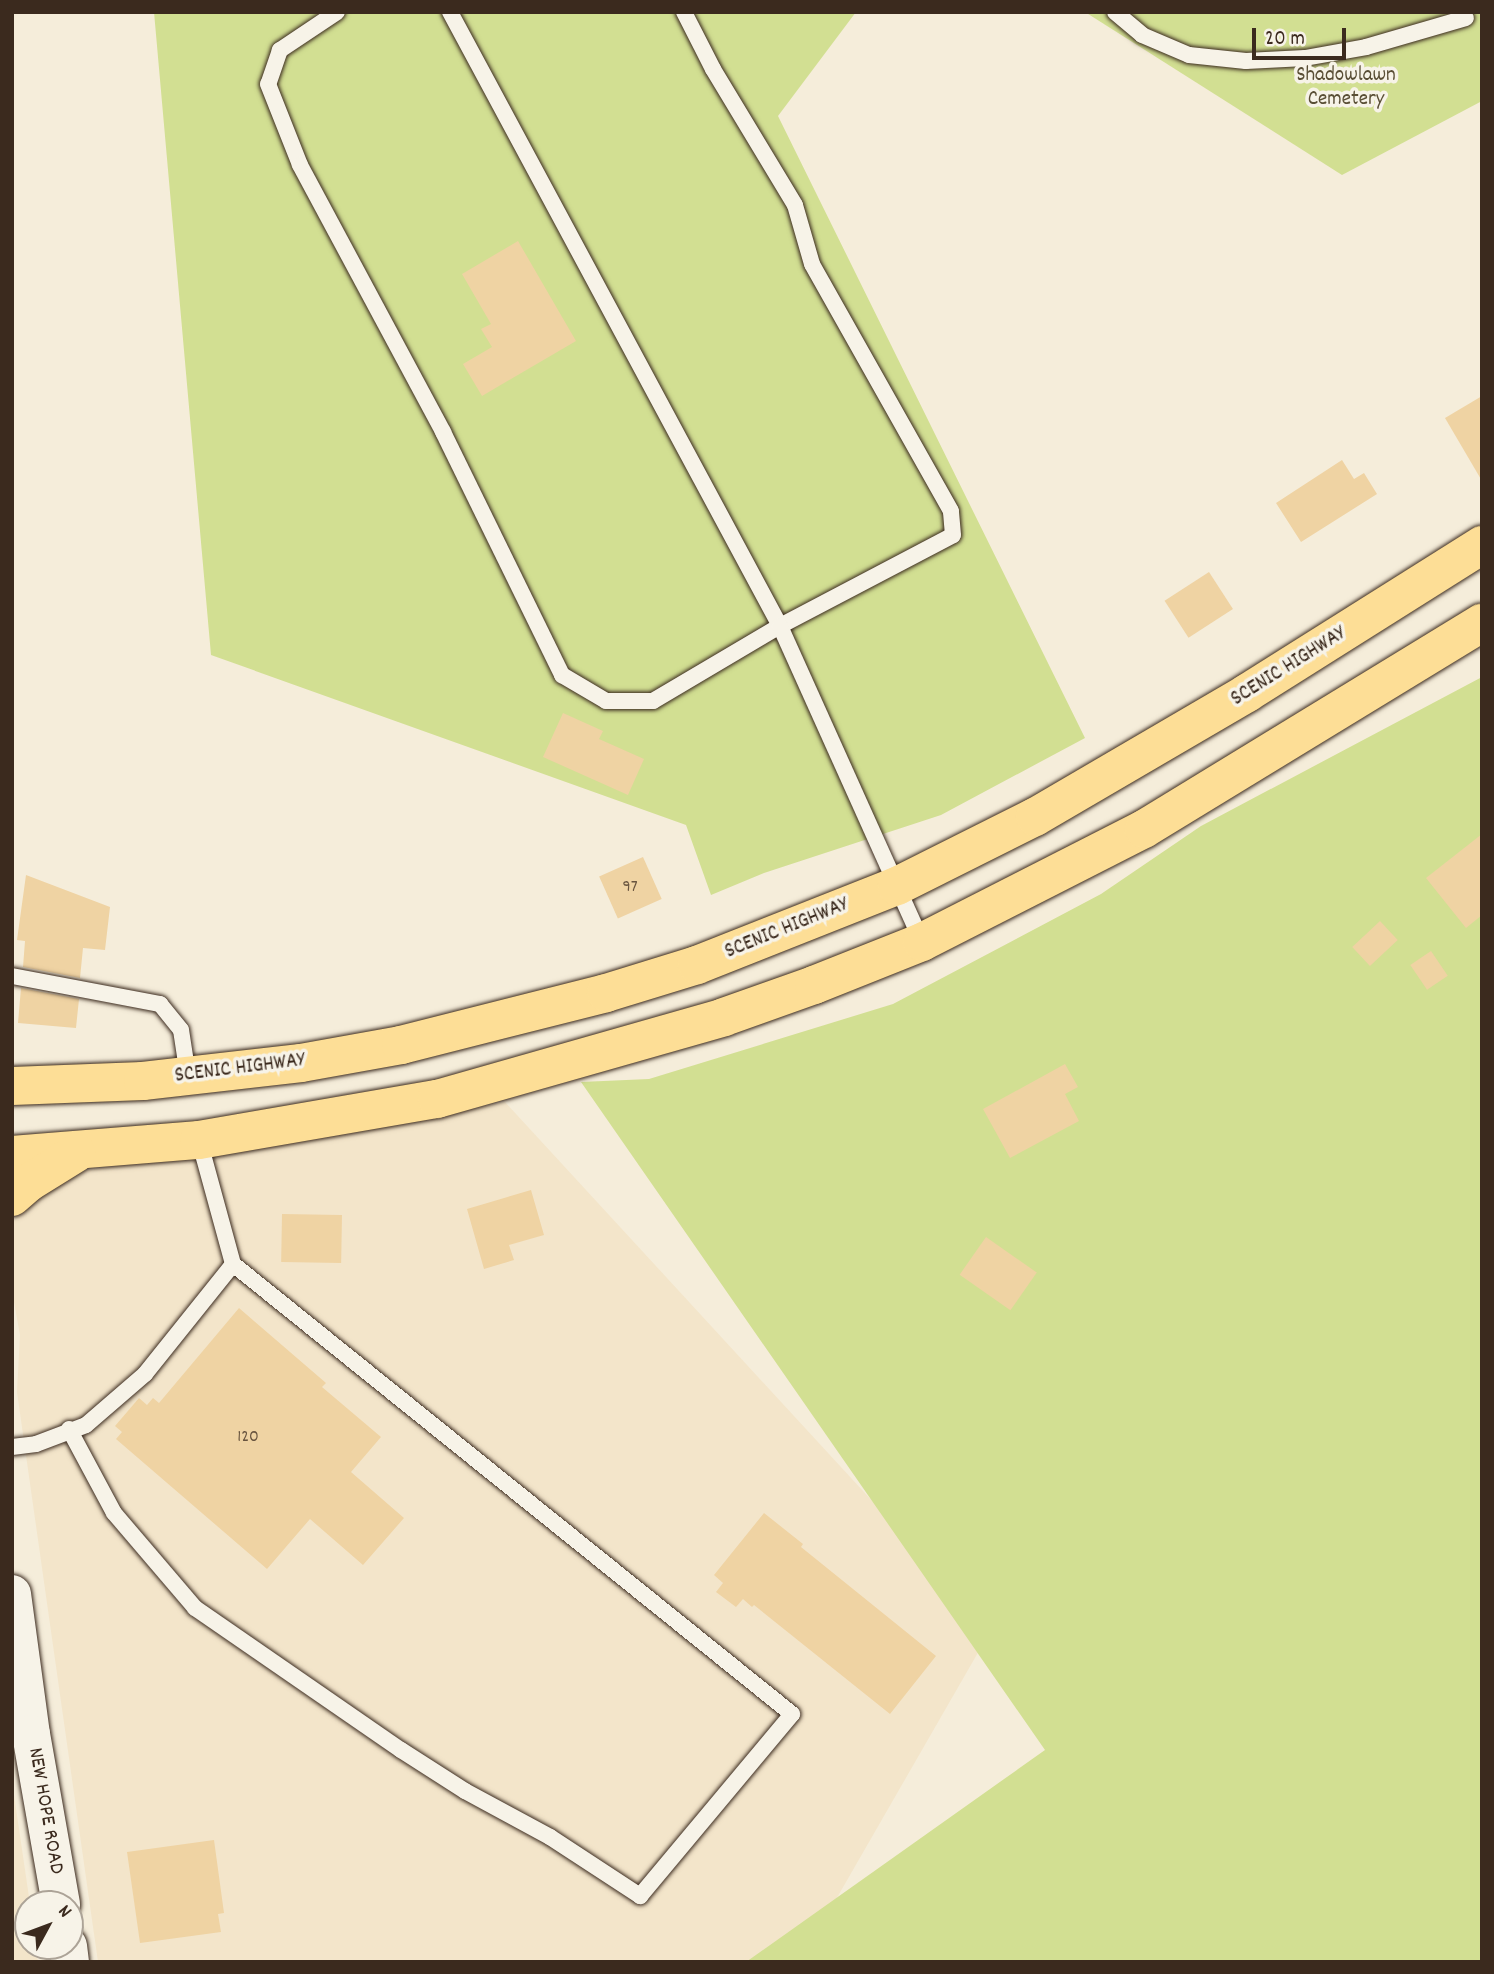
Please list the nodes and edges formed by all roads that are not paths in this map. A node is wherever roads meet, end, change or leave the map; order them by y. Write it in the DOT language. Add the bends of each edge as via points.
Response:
graph roads {
  1 [pos="337,12"];
  2 [pos="450,12"];
  3 [pos="684,12"];
  4 [pos="1115,12"];
  5 [pos="1469,15"];
  6 [pos="1482,545"];
  7 [pos="1482,623"];
  8 [pos="780,626"];
  9 [pos="897,886"];
  10 [pos="922,942"];
  11 [pos="12,976"];
  12 [pos="188,1076"];
  13 [pos="12,1086"];
  14 [pos="199,1140"];
  15 [pos="83,1149"];
  16 [pos="12,1155"];
  17 [pos="12,1198"];
  18 [pos="233,1264"];
  19 [pos="69,1429"];
  20 [pos="12,1447"];
  21 [pos="12,1594"];
  22 [pos="22,1736"];
  23 [pos="58,1890"];
  1 -- 8 [label="lane" via="280,50 268,84 300,166 443,432 562,675 606,701 653,701"];
  2 -- 8 [label="lane"];
  3 -- 8 [label="lane" via="795,205 811,264 951,511 953,535"];
  4 -- 5 [label="lane" via="1142,35 1189,55 1246,61 1305,58 1366,47"];
  6 -- 9 [label="main road, SCENIC HIGHWAY" via="1133,762"];
  7 -- 10 [label="main road" via="1144,830"];
  8 -- 9 [label="lane"];
  9 -- 10 [label="lane"];
  9 -- 12 [label="main road, SCENIC HIGHWAY" via="697,965 606,993 401,1045 302,1063"];
  10 -- 14 [label="main road" via="724,1017 512,1079 437,1099"];
  11 -- 12 [label="lane" via="160,1004 181,1030"];
  12 -- 13 [label="main road, SCENIC HIGHWAY"];
  14 -- 15 [label="main road"];
  14 -- 18 [label="lane"];
  15 -- 16 [label="main road"];
  15 -- 17 [label="main road"];
  18 -- 19 [label="lane" via="145,1374 86,1425"];
  18 -- 19 [label="lane" via="792,1714 640,1896 401,1750 195,1608 114,1513"];
  19 -- 20 [label="lane" via="36,1444"];
  21 -- 22 [label="street, NEW HOPE ROAD"];
  22 -- 23 [label="street, NEW HOPE ROAD"];
}
